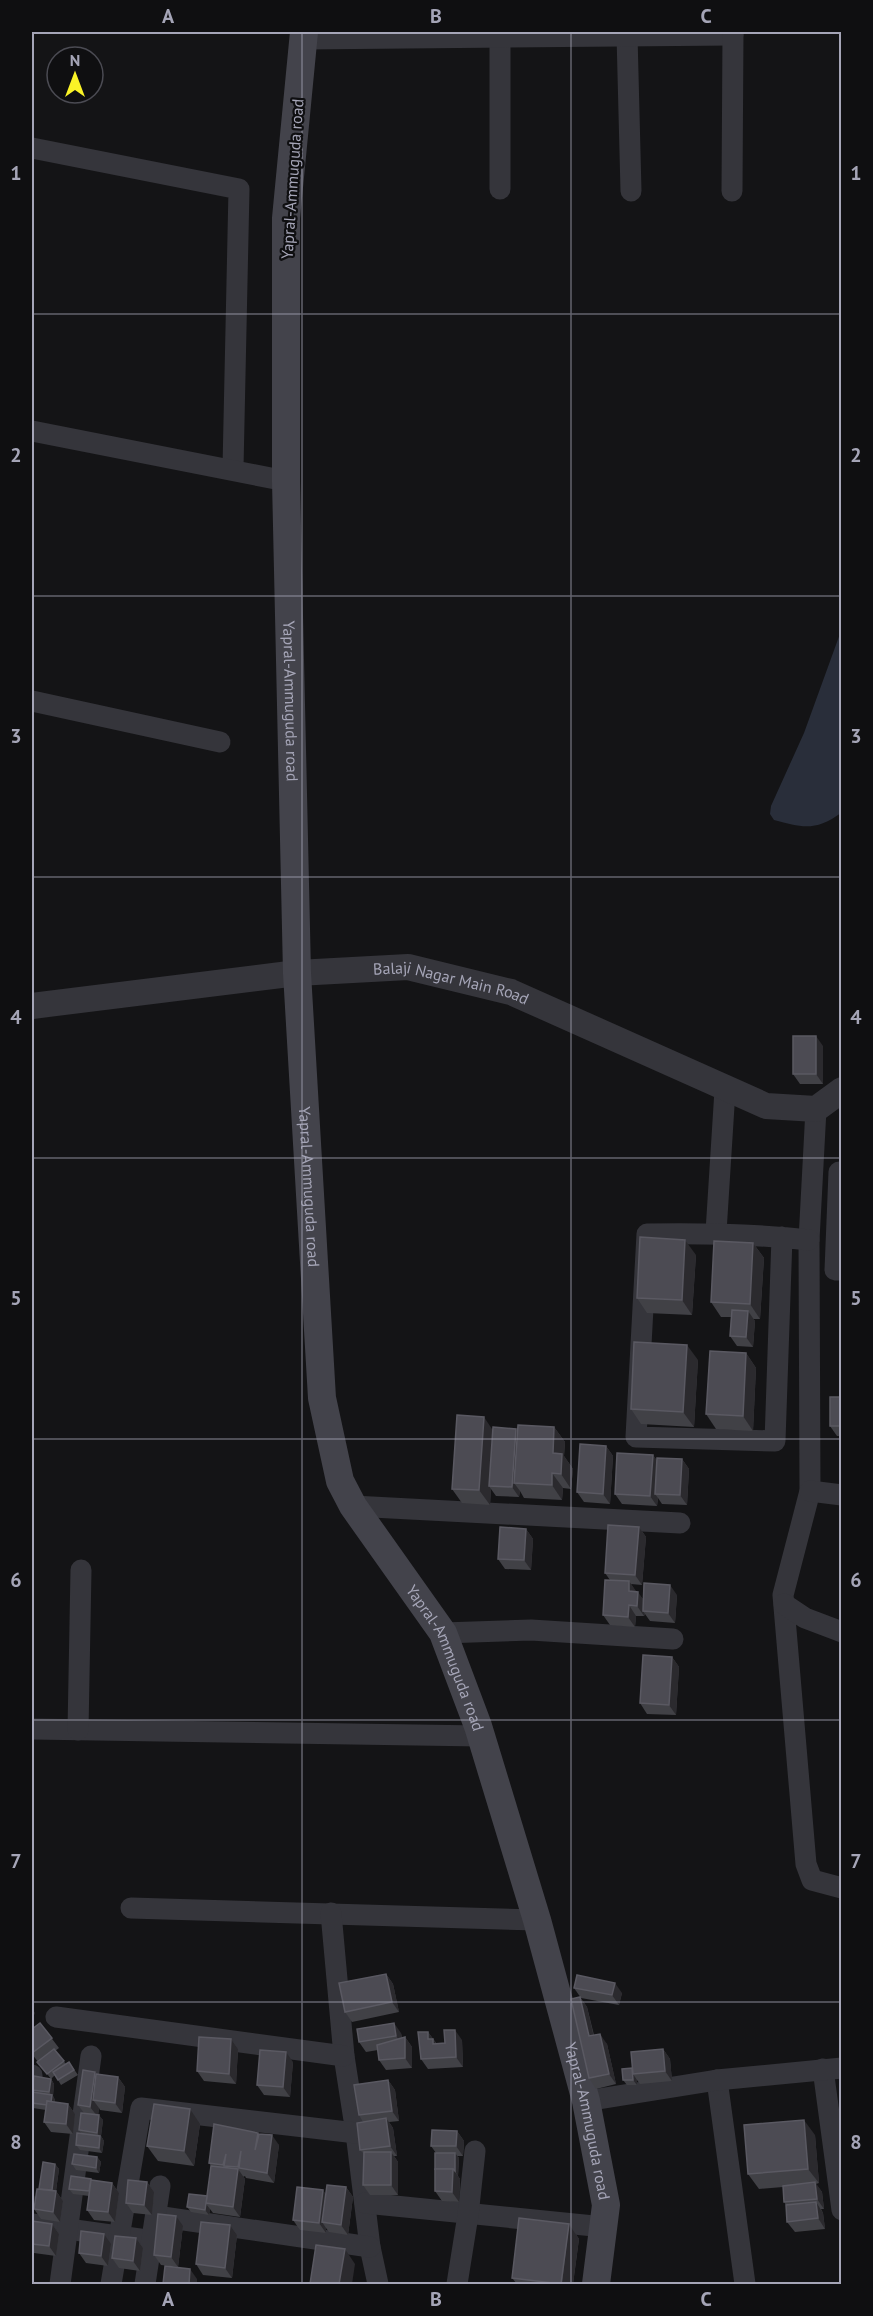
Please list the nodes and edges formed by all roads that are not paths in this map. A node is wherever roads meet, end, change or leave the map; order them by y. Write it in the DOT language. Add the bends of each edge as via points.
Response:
graph roads {
  1 [pos="733,33"];
  2 [pos="304,35"];
  3 [pos="627,35"];
  4 [pos="500,36"];
  5 [pos="32,148"];
  6 [pos="500,189"];
  7 [pos="631,191"];
  8 [pos="732,191"];
  9 [pos="32,431"];
  10 [pos="233,468"];
  11 [pos="286,481"];
  12 [pos="32,701"];
  13 [pos="220,742"];
  14 [pos="297,973"];
  15 [pos="32,1006"];
  16 [pos="725,1090"];
  17 [pos="842,1090"];
  18 [pos="816,1109"];
  19 [pos="813,1171"];
  20 [pos="841,1171"];
  21 [pos="716,1232"];
  22 [pos="782,1237"];
  23 [pos="809,1240"];
  24 [pos="842,1270"];
  25 [pos="810,1491"];
  26 [pos="842,1495"];
  27 [pos="353,1506"];
  28 [pos="680,1523"];
  29 [pos="81,1570"];
  30 [pos="784,1604"];
  31 [pos="842,1632"];
  32 [pos="443,1633"];
  33 [pos="673,1640"];
  34 [pos="32,1729"];
  35 [pos="78,1730"];
  36 [pos="481,1736"];
  37 [pos="842,1888"];
  38 [pos="131,1908"];
  39 [pos="331,1913"];
  40 [pos="537,1920"];
  41 [pos="56,2017"];
  42 [pos="92,2056"];
  43 [pos="344,2056"];
  44 [pos="832,2069"];
  45 [pos="32,2075"];
  46 [pos="717,2080"];
  47 [pos="32,2086"];
  48 [pos="586,2101"];
  49 [pos="356,2133"];
  50 [pos="475,2151"];
  51 [pos="160,2186"];
  52 [pos="365,2203"];
  53 [pos="842,2210"];
  54 [pos="468,2215"];
  55 [pos="156,2216"];
  56 [pos="32,2224"];
  57 [pos="604,2227"];
  58 [pos="66,2229"];
  59 [pos="120,2236"];
  60 [pos="154,2241"];
  61 [pos="370,2247"];
  62 [pos="60,2284"];
  63 [pos="111,2284"];
  64 [pos="146,2284"];
  65 [pos="378,2284"];
  66 [pos="457,2284"];
  67 [pos="596,2284"];
  68 [pos="745,2284"];
  1 -- 3 [label="street"];
  1 -- 8 [label="street"];
  2 -- 4 [label="street"];
  2 -- 11 [label="main road, Yapral-Ammuguda road" via="286,218"];
  3 -- 4 [label="street"];
  3 -- 7 [label="street"];
  4 -- 6 [label="street"];
  5 -- 10 [label="street" via="238,189"];
  9 -- 11 [label="street"];
  11 -- 14 [label="main road, Yapral-Ammuguda road"];
  12 -- 13 [label="street"];
  14 -- 15 [label="street, Balaji Nagar Main Road"];
  14 -- 16 [label="street, Balaji Nagar Main Road" via="408,967 511,992"];
  14 -- 27 [label="main road, Yapral-Ammuguda road" via="322,1398 339,1481"];
  16 -- 18 [label="street, Balaji Nagar Main Road" via="766,1106"];
  16 -- 21 [label="street"];
  17 -- 18 [label="street"];
  18 -- 19 [label="street"];
  19 -- 20 [label="street"];
  19 -- 23 [label="street"];
  20 -- 24 [label="street" via="835,1270"];
  21 -- 22 [label="street"];
  21 -- 22 [label="street" via="647,1234 636,1437 775,1441"];
  22 -- 23 [label="street"];
  23 -- 25 [label="street"];
  25 -- 26 [label="street"];
  25 -- 30 [label="street"];
  27 -- 28 [label="street"];
  27 -- 32 [label="main road, Yapral-Ammuguda road"];
  29 -- 35 [label="street"];
  30 -- 31 [label="street" via="805,1618"];
  30 -- 37 [label="street" via="806,1863 812,1880"];
  32 -- 33 [label="street" via="531,1630"];
  32 -- 36 [label="main road, Yapral-Ammuguda road"];
  34 -- 35 [label="street"];
  35 -- 36 [label="street"];
  36 -- 40 [label="main road, Yapral-Ammuguda road"];
  38 -- 39 [label="street"];
  39 -- 40 [label="street"];
  39 -- 43 [label="street"];
  40 -- 48 [label="main road, Yapral-Ammuguda road"];
  41 -- 43 [label="street"];
  42 -- 58 [label="street"];
  43 -- 49 [label="street"];
  44 -- 46 [label="street"];
  44 -- 53 [label="street"];
  45 -- 47 [label="street"];
  46 -- 48 [label="street"];
  46 -- 68 [label="street"];
  48 -- 57 [label="main road, Yapral-Ammuguda road" via="606,2205"];
  49 -- 52 [label="street"];
  49 -- 59 [label="street" via="141,2108"];
  50 -- 54 [label="street"];
  51 -- 55 [label="street"];
  52 -- 54 [label="street"];
  52 -- 61 [label="street"];
  54 -- 57 [label="street"];
  54 -- 66 [label="street"];
  55 -- 60 [label="street"];
  55 -- 61 [label="street"];
  56 -- 58 [label="street"];
  57 -- 67 [label="main road, Yapral-Ammuguda road"];
  58 -- 59 [label="street"];
  58 -- 62 [label="street"];
  59 -- 60 [label="street"];
  59 -- 63 [label="street"];
  60 -- 64 [label="street"];
  61 -- 65 [label="street"];
}
